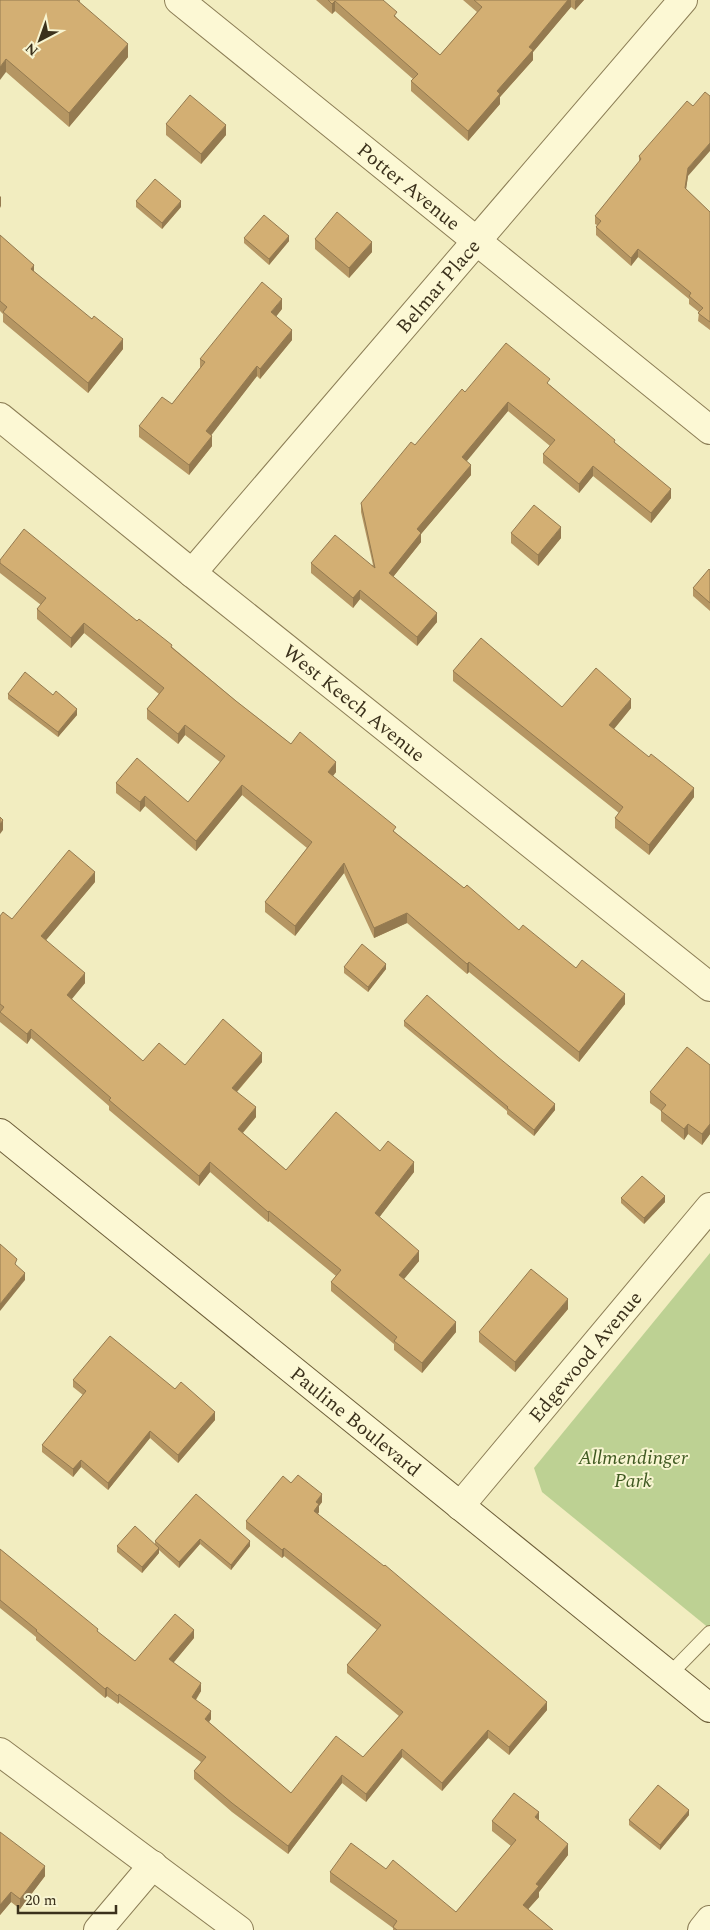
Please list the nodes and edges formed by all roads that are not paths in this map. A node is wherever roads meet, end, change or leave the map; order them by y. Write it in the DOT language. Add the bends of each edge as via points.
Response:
graph roads {
  1 [pos="179,0"];
  2 [pos="683,0"];
  3 [pos="478,242"];
  4 [pos="0,417"];
  5 [pos="710,430"];
  6 [pos="192,573"];
  7 [pos="710,987"];
  8 [pos="0,1133"];
  9 [pos="710,1207"];
  10 [pos="460,1506"];
  11 [pos="710,1633"];
  12 [pos="668,1675"];
  13 [pos="710,1708"];
  14 [pos="0,1752"];
  15 [pos="153,1866"];
  16 [pos="710,1920"];
  17 [pos="98,1930"];
  18 [pos="239,1930"];
  19 [pos="702,1930"];
  1 -- 3 [label="street, Potter Avenue"];
  2 -- 3 [label="street, Belmar Place"];
  3 -- 5 [label="street, Potter Avenue"];
  3 -- 6 [label="street, Belmar Place"];
  4 -- 6 [label="street, West Keech Avenue"];
  6 -- 7 [label="street, West Keech Avenue"];
  8 -- 10 [label="street, Pauline Boulevard"];
  9 -- 10 [label="street, Edgewood Avenue"];
  10 -- 12 [label="street, Pauline Boulevard"];
  11 -- 12 [label="lane"];
  12 -- 13 [label="street, Pauline Boulevard"];
  14 -- 15 [label="street"];
  15 -- 17 [label="street"];
  15 -- 18 [label="street"];
  16 -- 19 [label="street"];
}
